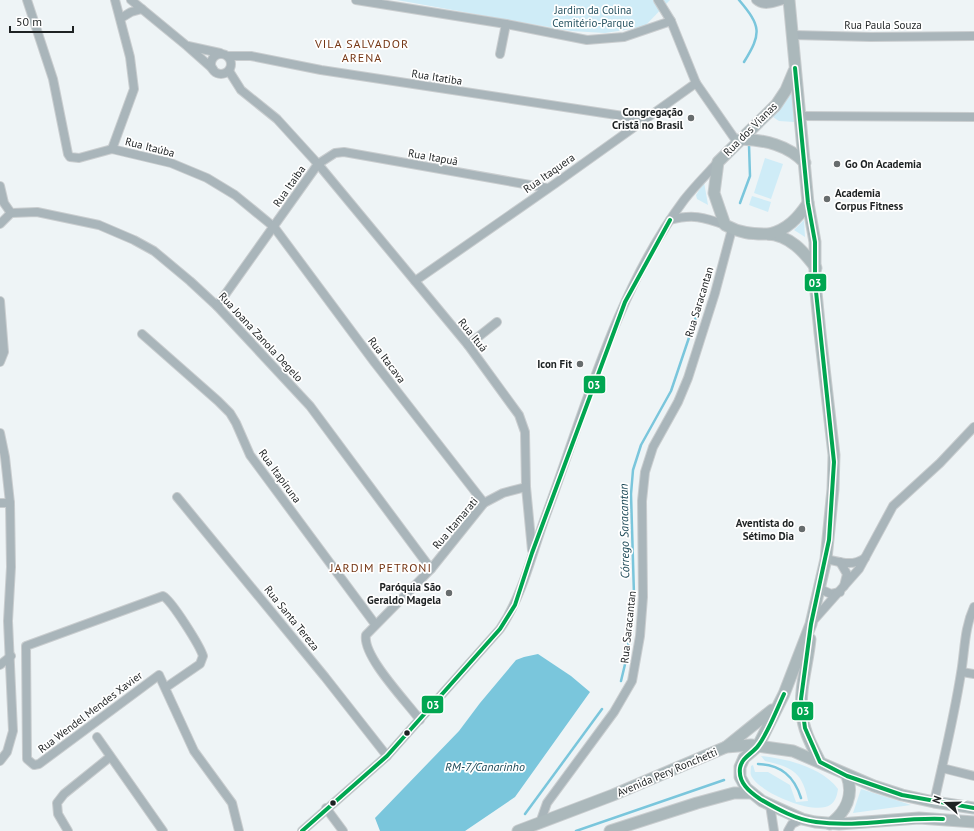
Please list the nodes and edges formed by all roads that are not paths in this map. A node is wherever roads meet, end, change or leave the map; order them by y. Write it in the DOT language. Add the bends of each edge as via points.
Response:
graph roads {
  1 [pos="27,0"];
  2 [pos="116,0"];
  3 [pos="131,0"];
  4 [pos="356,0"];
  5 [pos="658,0"];
  6 [pos="756,0"];
  7 [pos="783,0"];
  8 [pos="789,0"];
  9 [pos="142,10"];
  10 [pos="121,18"];
  11 [pos="671,21"];
  12 [pos="506,24"];
  13 [pos="793,34"];
  14 [pos="974,36"];
  15 [pos="187,46"];
  16 [pos="224,54"];
  17 [pos="500,54"];
  18 [pos="795,68"];
  19 [pos="229,71"];
  20 [pos="216,72"];
  21 [pos="696,83"];
  22 [pos="241,90"];
  23 [pos="800,116"];
  24 [pos="974,117"];
  25 [pos="643,120"];
  26 [pos="739,140"];
  27 [pos="112,149"];
  28 [pos="718,162"];
  29 [pos="805,163"];
  30 [pos="318,164"];
  31 [pos="0,186"];
  32 [pos="547,188"];
  33 [pos="808,203"];
  34 [pos="11,212"];
  35 [pos="670,220"];
  36 [pos="0,224"];
  37 [pos="274,227"];
  38 [pos="729,227"];
  39 [pos="768,234"];
  40 [pos="816,268"];
  41 [pos="415,281"];
  42 [pos="0,301"];
  43 [pos="217,306"];
  44 [pos="497,322"];
  45 [pos="142,334"];
  46 [pos="468,345"];
  47 [pos="0,362"];
  48 [pos="974,427"];
  49 [pos="0,433"];
  50 [pos="526,487"];
  51 [pos="177,497"];
  52 [pos="0,503"];
  53 [pos="10,503"];
  54 [pos="484,503"];
  55 [pos="532,553"];
  56 [pos="866,557"];
  57 [pos="826,559"];
  58 [pos="840,562"];
  59 [pos="431,569"];
  60 [pos="820,589"];
  61 [pos="840,592"];
  62 [pos="974,607"];
  63 [pos="8,620"];
  64 [pos="812,623"];
  65 [pos="0,624"];
  66 [pos="375,624"];
  67 [pos="11,656"];
  68 [pos="0,665"];
  69 [pos="962,672"];
  70 [pos="974,674"];
  71 [pos="165,688"];
  72 [pos="779,703"];
  73 [pos="420,720"];
  74 [pos="97,737"];
  75 [pos="758,746"];
  76 [pos="726,747"];
  77 [pos="387,756"];
  78 [pos="110,757"];
  79 [pos="0,761"];
  80 [pos="820,762"];
  81 [pos="942,768"];
  82 [pos="848,776"];
  83 [pos="974,776"];
  84 [pos="751,793"];
  85 [pos="934,802"];
  86 [pos="770,805"];
  87 [pos="326,808"];
  88 [pos="974,808"];
  89 [pos="802,819"];
  90 [pos="974,822"];
  91 [pos="540,823"];
  92 [pos="830,824"];
  93 [pos="68,831"];
  94 [pos="163,831"];
  95 [pos="239,831"];
  96 [pos="302,831"];
  97 [pos="343,831"];
  98 [pos="518,831"];
  99 [pos="610,831"];
  100 [pos="774,831"];
  101 [pos="788,831"];
  1 -- 27 [label="street, Rua Itaúba" via="53,79 68,154 74,159"];
  2 -- 10 [label="street"];
  3 -- 9 [label="street"];
  4 -- 12 [label="street"];
  5 -- 11 [label="street"];
  6 -- 7 [label="street" via="761,4 767,4"];
  8 -- 13 [label="main road, Rua dos Vianas"];
  9 -- 10 [label="street" via="131,12"];
  9 -- 15 [label="street"];
  10 -- 27 [label="street" via="134,89"];
  11 -- 12 [label="street" via="624,37 601,40 587,40"];
  11 -- 21 [label="street"];
  12 -- 17 [label="street"];
  13 -- 14 [label="street, Rua Paula Souza" via="871,37"];
  13 -- 18 [label="main road, Rua dos Vianas"];
  15 -- 16 [label="street, Rua Itatiba"];
  15 -- 20 [label="street"];
  16 -- 19 [label="street" via="232,63"];
  16 -- 20 [label="street" via="212,59"];
  16 -- 25 [label="street, Rua Itatiba" via="251,56 321,70"];
  18 -- 23 [label="main road"];
  18 -- 26 [label="main road, Rua dos Vianas" via="781,99"];
  19 -- 20 [label="street"];
  19 -- 22 [label="street, Rua Itaiba"];
  20 -- 22 [label="street"];
  21 -- 25 [label="street, Rua Itaquera"];
  21 -- 26 [label="street"];
  22 -- 30 [label="street, Rua Itaiba" via="277,119"];
  23 -- 24 [label="street"];
  23 -- 29 [label="main road"];
  25 -- 32 [label="street, Rua Itaquera"];
  26 -- 28 [label="main road, Rua dos Vianas"];
  26 -- 29 [label="main road" via="762,140 774,144 793,153"];
  27 -- 37 [label="street, Rua Itaúba" via="171,163 207,178 235,195"];
  28 -- 35 [label="street, Rua dos Vianas" via="690,192"];
  28 -- 38 [label="main road" via="714,196"];
  29 -- 33 [label="main road"];
  30 -- 32 [label="street, Rua Itapuã" via="335,153 344,152"];
  30 -- 37 [label="street, Rua Itaiba"];
  30 -- 41 [label="street, Rua Ituá"];
  31 -- 34 [label="street" via="4,203"];
  32 -- 41 [label="street, Rua Itaquera"];
  33 -- 39 [label="main road" via="789,225"];
  33 -- 40 [label="main road" via="815,242"];
  34 -- 36 [label="street"];
  34 -- 43 [label="street, Rua Joana Zanola Degelo" via="37,212 99,225 134,240 154,251"];
  35 -- 38 [label="street" via="686,215"];
  35 -- 55 [label="street, Rua dos Vianas" via="625,302"];
  37 -- 43 [label="street, Rua Itaiba"];
  37 -- 54 [label="street, Rua Itacava"];
  38 -- 39 [label="main road" via="756,235"];
  38 -- 91 [label="street, Rua Saracantan" via="715,293 688,378 653,447 645,472 642,500 643,597 640,636 632,681 614,712 547,803"];
  39 -- 40 [label="main road" via="785,239 802,249"];
  40 -- 57 [label="main road" via="815,282 834,462"];
  41 -- 46 [label="street, Rua Ituá"];
  42 -- 47 [label="street" via="4,352"];
  43 -- 59 [label="street, Rua Joana Zanola Degelo" via="310,406"];
  44 -- 46 [label="street"];
  45 -- 66 [label="street, Rua Itapiruna" via="230,413 250,455"];
  46 -- 50 [label="street, Rua Ituá" via="519,415 525,432"];
  48 -- 56 [label="street" via="940,463 893,506"];
  49 -- 53 [label="street"];
  50 -- 54 [label="street, Rua Itamarati" via="503,493"];
  50 -- 55 [label="street, Rua Ituá"];
  51 -- 77 [label="street, Rua Santa Tereza" via="326,677"];
  52 -- 53 [label="street"];
  53 -- 63 [label="street" via="12,567"];
  54 -- 59 [label="street, Rua Itamarati"];
  55 -- 73 [label="street, Rua dos Vianas" via="515,604 500,629"];
  56 -- 58 [label="street" via="854,564"];
  56 -- 61 [label="street"];
  57 -- 58 [label="street"];
  57 -- 60 [label="main road"];
  58 -- 61 [label="street" via="847,576"];
  59 -- 66 [label="street, Rua Itamarati"];
  60 -- 61 [label="street" via="831,594"];
  60 -- 64 [label="main road"];
  61 -- 64 [label="street"];
  62 -- 69 [label="street" via="966,630"];
  63 -- 65 [label="street"];
  63 -- 67 [label="street"];
  64 -- 72 [label="main road"];
  64 -- 80 [label="main road" via="801,699 808,739"];
  66 -- 73 [label="street, Rua Itamarati" via="366,635 366,647"];
  67 -- 68 [label="street"];
  67 -- 79 [label="street" via="13,732"];
  69 -- 70 [label="street"];
  69 -- 81 [label="street"];
  71 -- 71 [label="street, Rua Wendel Mendes Xavier" via="200,664 203,656 166,597 158,597 26,646 27,759 39,764 159,674"];
  71 -- 95 [label="street" via="194,751 232,803"];
  72 -- 75 [label="main road"];
  72 -- 76 [label="main road"];
  73 -- 77 [label="street, Rua dos Vianas"];
  74 -- 78 [label="street"];
  75 -- 76 [label="main road, Avenida Pery Ronchetti"];
  75 -- 80 [label="main road, Avenida Pery Ronchetti" via="784,749"];
  75 -- 84 [label="main road" via="747,754 740,767 742,782"];
  76 -- 91 [label="main road, Avenida Pery Ronchetti"];
  77 -- 87 [label="street, Rua dos Vianas"];
  78 -- 93 [label="street" via="64,794 57,803 58,814"];
  78 -- 94 [label="street"];
  80 -- 82 [label="main road, Avenida Pery Ronchetti"];
  81 -- 83 [label="street"];
  81 -- 85 [label="street"];
  82 -- 85 [label="main road, Avenida Pery Ronchetti" via="874,786"];
  82 -- 92 [label="main road" via="850,788 846,805"];
  84 -- 86 [label="main road"];
  84 -- 99 [label="main road" via="734,793"];
  85 -- 88 [label="main road, Avenida Pery Ronchetti"];
  86 -- 89 [label="main road"];
  86 -- 100 [label="street"];
  87 -- 96 [label="street, Rua dos Vianas"];
  87 -- 97 [label="street"];
  89 -- 92 [label="main road"];
  89 -- 101 [label="street" via="792,824"];
  90 -- 92 [label="main road" via="919,818"];
  91 -- 98 [label="main road, Avenida Pery Ronchetti"];
}
